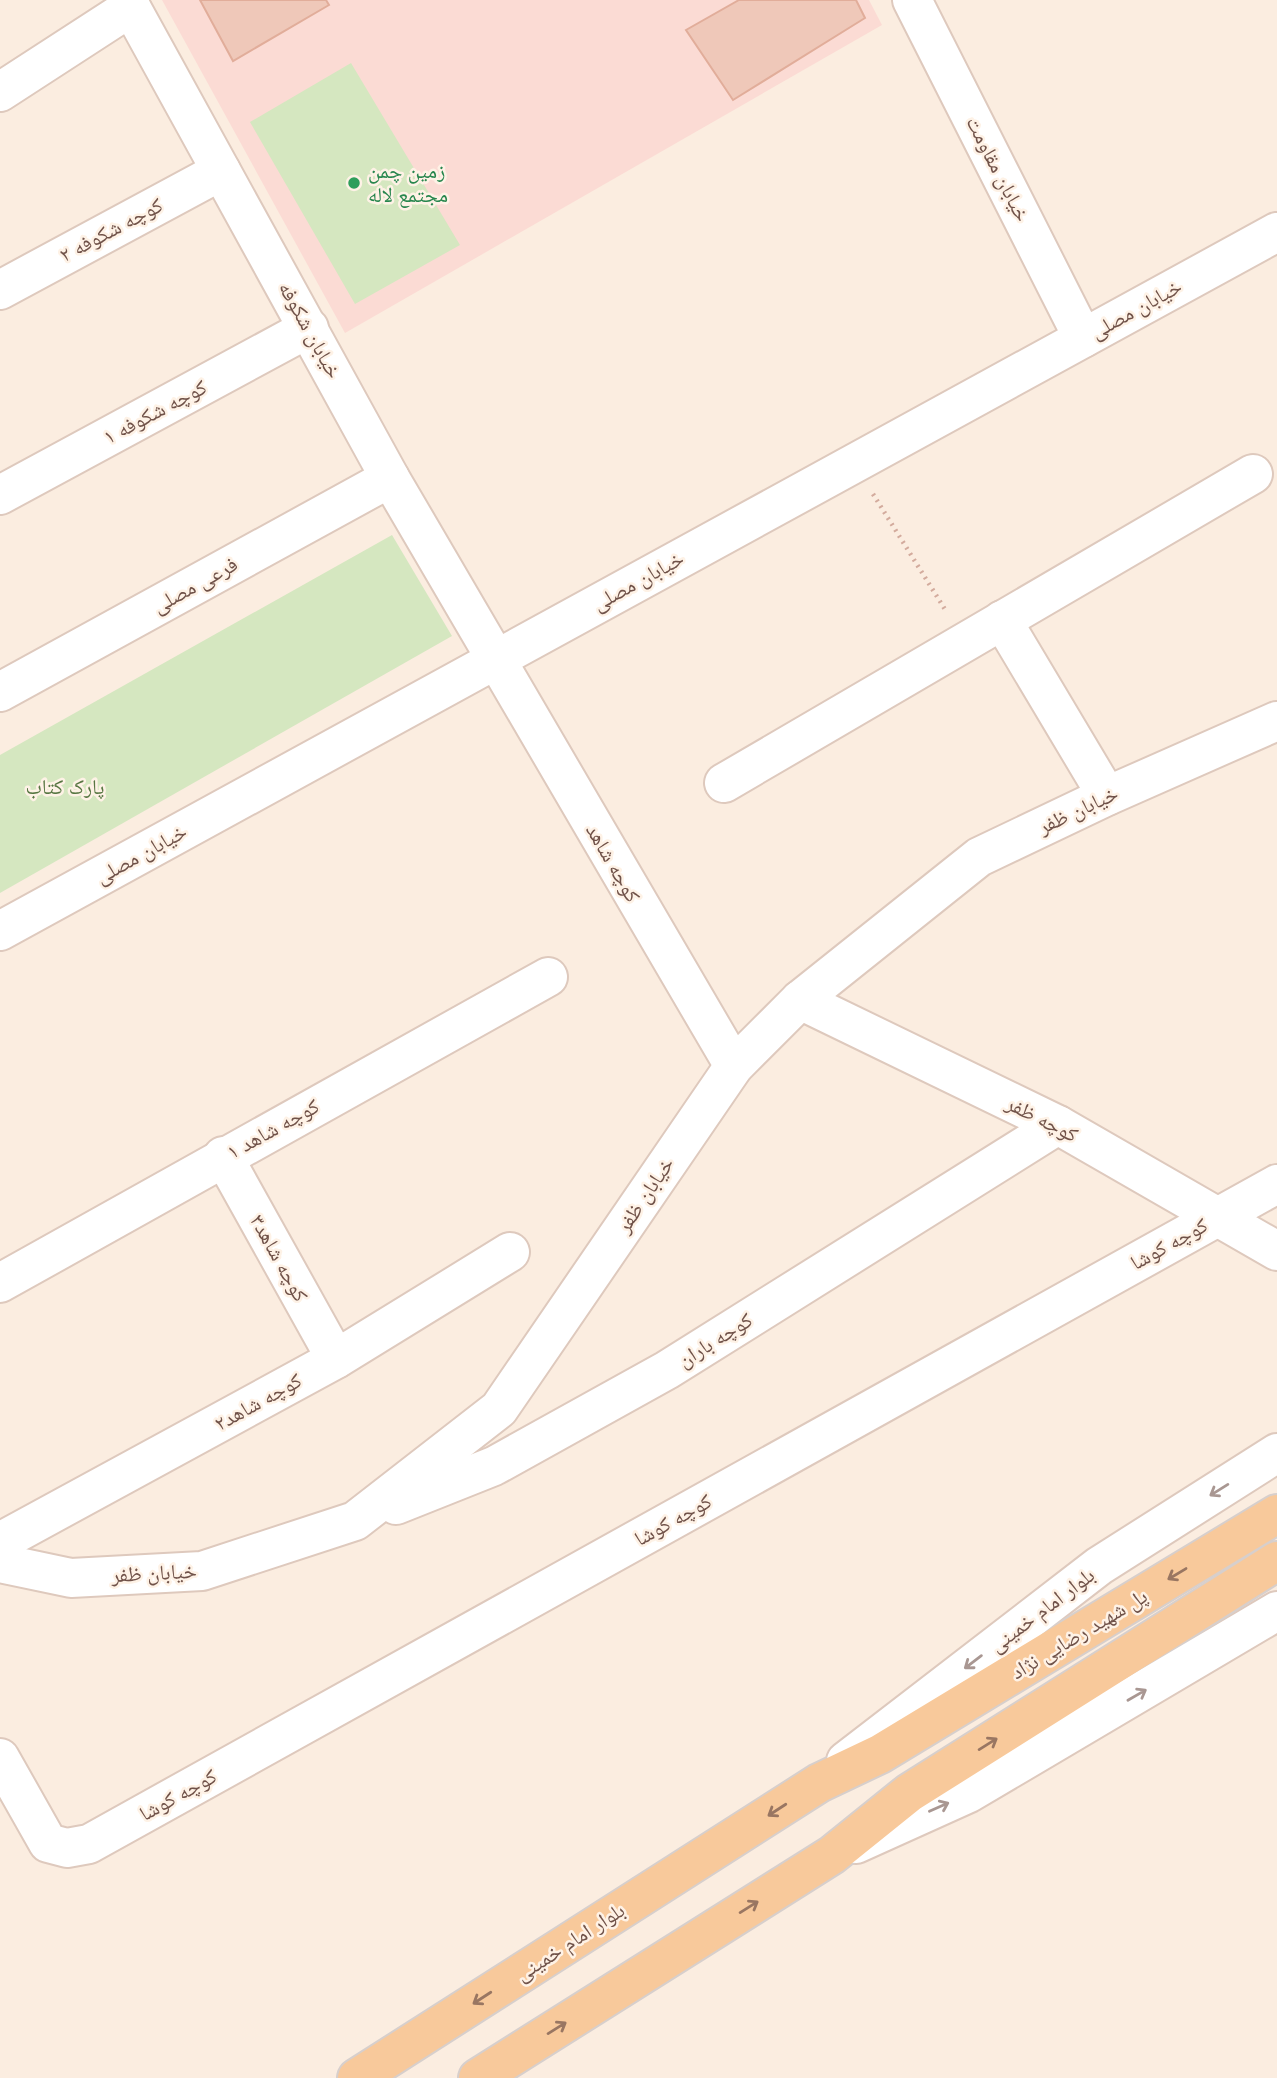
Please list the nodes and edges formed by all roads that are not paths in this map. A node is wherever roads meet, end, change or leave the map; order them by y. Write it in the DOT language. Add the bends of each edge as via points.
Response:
graph roads {
  1 [pos="912,0"];
  2 [pos="129,3"];
  3 [pos="0,92"];
  4 [pos="222,171"];
  5 [pos="1277,232"];
  6 [pos="0,290"];
  7 [pos="309,328"];
  8 [pos="1083,338"];
  9 [pos="1253,474"];
  10 [pos="390,478"];
  11 [pos="0,495"];
  12 [pos="1002,620"];
  13 [pos="495,660"];
  14 [pos="0,692"];
  15 [pos="1274,731"];
  16 [pos="724,783"];
  17 [pos="1107,796"];
  18 [pos="0,931"];
  19 [pos="548,977"];
  20 [pos="800,1000"];
  21 [pos="734,1066"];
  22 [pos="1058,1125"];
  23 [pos="223,1156"];
  24 [pos="1277,1184"];
  25 [pos="1216,1218"];
  26 [pos="1277,1251"];
  27 [pos="510,1252"];
  28 [pos="0,1283"];
  29 [pos="336,1359"];
  30 [pos="1277,1453"];
  31 [pos="1277,1514"];
  32 [pos="355,1521"];
  33 [pos="0,1542"];
  34 [pos="1277,1561"];
  35 [pos="0,1563"];
  36 [pos="1277,1611"];
  37 [pos="880,1754"];
  38 [pos="0,1758"];
  39 [pos="819,1783"];
  40 [pos="832,1855"];
  41 [pos="357,2078"];
  42 [pos="478,2078"];
  1 -- 8 [label="street, خیابان مقاومت"];
  2 -- 3 [label="street"];
  2 -- 4 [label="street, خیابان شکوفه"];
  4 -- 6 [label="street, کوچه شکوفه ۲"];
  4 -- 7 [label="street, خیابان شکوفه"];
  5 -- 8 [label="street, خیابان مصلی"];
  7 -- 10 [label="street, خیابان شکوفه"];
  7 -- 11 [label="street, کوچه شکوفه ۱"];
  8 -- 13 [label="street, خیابان مصلی"];
  9 -- 12 [label="street"];
  10 -- 13 [label="street, خیابان شکوفه"];
  10 -- 14 [label="street, فرعی مصلی"];
  12 -- 16 [label="street"];
  12 -- 17 [label="street"];
  13 -- 18 [label="street, خیابان مصلی"];
  13 -- 21 [label="street, کوچه شاهد"];
  15 -- 17 [label="street, خیابان ظفر"];
  17 -- 20 [label="street, خیابان ظفر" via="979,857"];
  19 -- 23 [label="street, کوچه شاهد ۱"];
  20 -- 21 [label="street, خیابان ظفر"];
  20 -- 22 [label="street, کوچه ظفر"];
  21 -- 32 [label="street, خیابان ظفر" via="499,1409"];
  22 -- 25 [label="street, کوچه ظفر"];
  22 -- 32 [label="street, کوچه باران" via="644,1383 495,1466"];
  23 -- 28 [label="street, کوچه شاهد ۱"];
  23 -- 29 [label="street, کوچه شاهد۳"];
  24 -- 25 [label="street, کوچه کوشا"];
  25 -- 26 [label="street, کوچه ظفر"];
  25 -- 38 [label="street, کوچه کوشا" via="89,1844 67,1847 48,1843"];
  27 -- 29 [label="street, کوچه شاهد۲"];
  29 -- 33 [label="street, کوچه شاهد۲"];
  30 -- 39 [label="street, بلوار امام خمینی, one-way" via="1099,1566"];
  31 -- 37 [label="main road, پل شهید رضایی نژاد, one-way"];
  32 -- 35 [label="street, خیابان ظفر" via="202,1572 71,1578"];
  40 -- 34 [label="main road, پل شهید رضایی نژاد, one-way" via="909,1793"];
  40 -- 36 [label="street, one-way" via="969,1793"];
  37 -- 39 [label="main road, بلوار امام خمینی"];
  39 -- 41 [label="main road, بلوار امام خمینی, one-way"];
  42 -- 40 [label="main road, one-way"];
}
